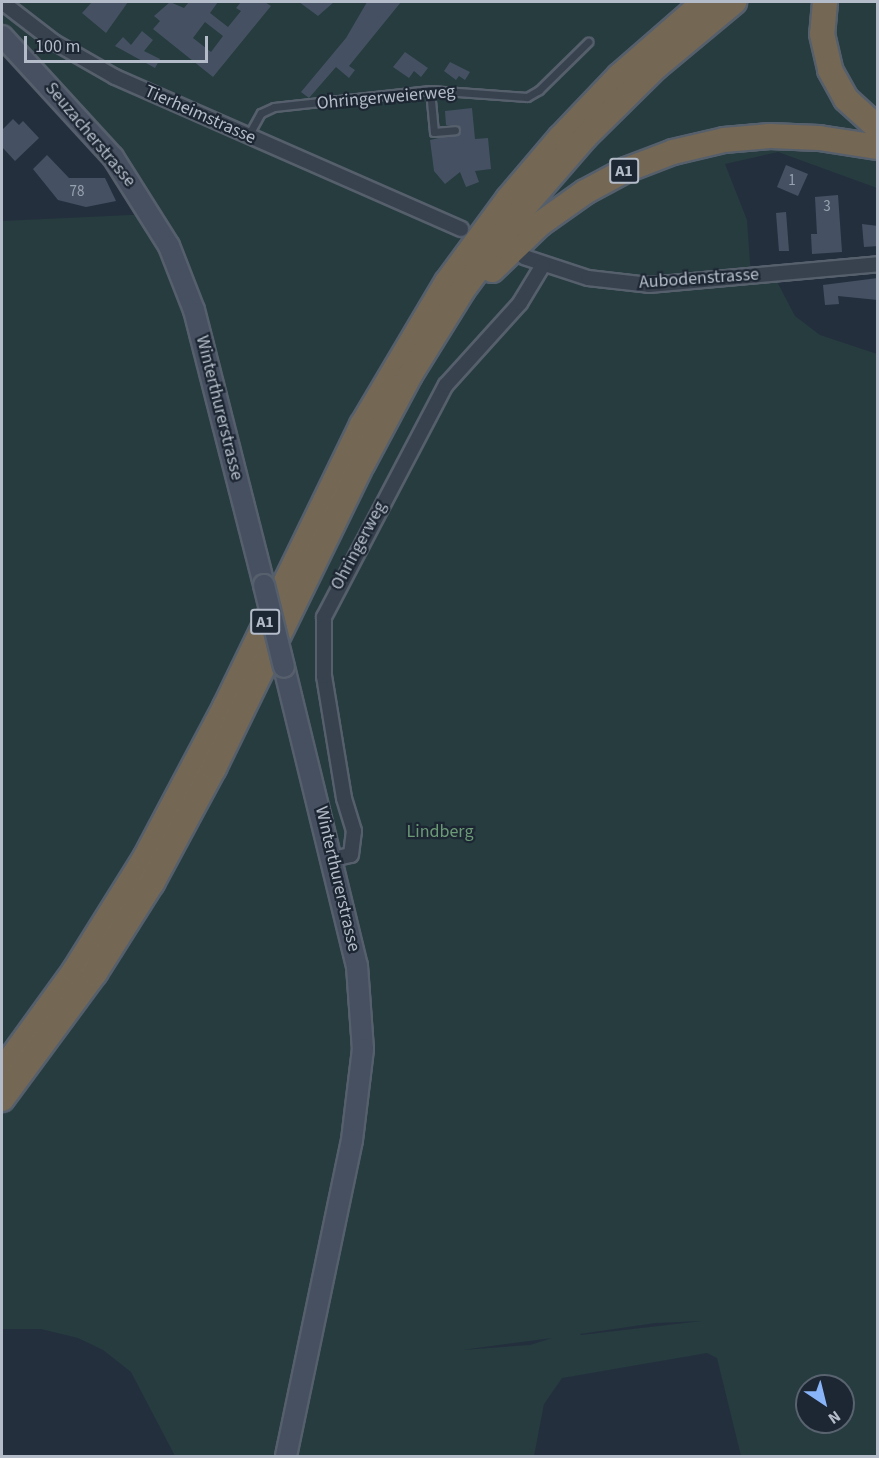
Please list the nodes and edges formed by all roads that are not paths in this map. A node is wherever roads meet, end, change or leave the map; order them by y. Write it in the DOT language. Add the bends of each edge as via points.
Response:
graph roads {
  1 [pos="2,2"];
  2 [pos="704,2"];
  3 [pos="734,2"];
  4 [pos="825,2"];
  5 [pos="2,36"];
  6 [pos="588,42"];
  7 [pos="430,90"];
  8 [pos="878,128"];
  9 [pos="455,130"];
  10 [pos="248,136"];
  11 [pos="878,147"];
  12 [pos="461,230"];
  13 [pos="524,257"];
  14 [pos="878,264"];
  15 [pos="543,265"];
  16 [pos="194,310"];
  17 [pos="431,340"];
  18 [pos="333,859"];
  19 [pos="2,1071"];
  20 [pos="2,1100"];
  21 [pos="286,1456"];
  1 -- 10 [label="street, Tierheimstrasse" via="94,67"];
  2 -- 19 [label="highway, A1" via="644,53 560,138 501,208 447,282 357,435 225,707 145,858 75,970"];
  3 -- 17 [label="highway, A1" via="656,67 564,160 501,237"];
  4 -- 8 [label="highway" via="822,34 830,70 846,99"];
  5 -- 16 [label="main road, Seuzacherstrasse" via="98,139 135,187 169,246"];
  6 -- 7 [label="lane, Ohringerweierweg" via="527,97"];
  7 -- 9 [label="lane" via="434,132"];
  7 -- 10 [label="lane, Ohringerweierweg" via="270,108 259,115"];
  10 -- 12 [label="street, Tierheimstrasse"];
  11 -- 17 [label="highway, A1" via="819,138 753,137 690,147 641,163 585,192 540,224 509,252"];
  13 -- 15 [label="street, Aubodenstrasse"];
  14 -- 15 [label="street, Aubodenstrasse" via="650,285 588,278"];
  15 -- 18 [label="street, Ohringerweg" via="520,303 442,391 324,617 324,676 346,807 354,831 351,855"];
  16 -- 18 [label="main road, Winterthurerstrasse, bridge"];
  17 -- 20 [label="highway, A1" via="363,463 214,768 152,883 91,979"];
  18 -- 21 [label="main road, Winterthurerstrasse" via="357,966 362,1014 361,1082"];
}
